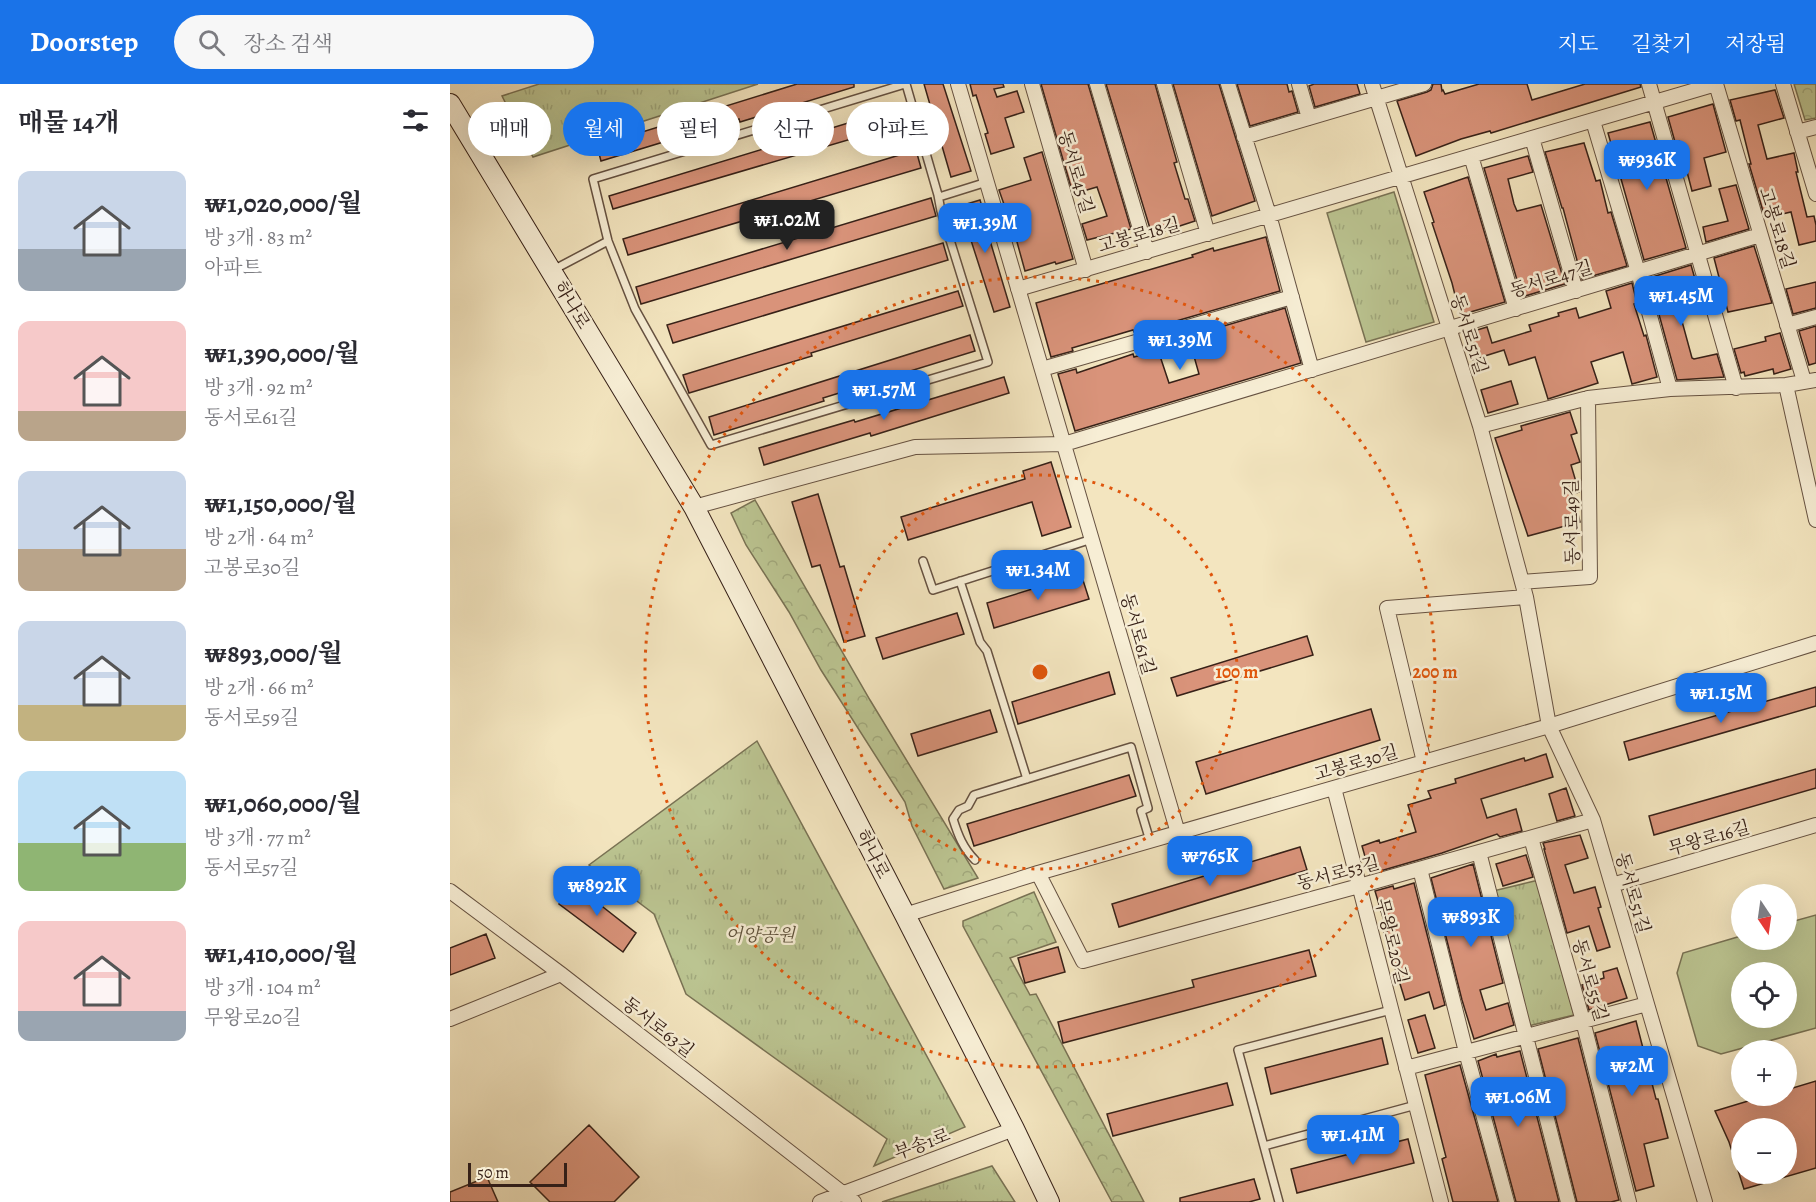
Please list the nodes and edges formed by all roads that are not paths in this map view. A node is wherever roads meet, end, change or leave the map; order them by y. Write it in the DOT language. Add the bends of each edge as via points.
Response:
graph roads {
  1 [pos="906,84"];
  2 [pos="958,84"];
  3 [pos="1032,84"];
  4 [pos="1097,84"];
  5 [pos="1164,84"];
  6 [pos="1228,84"];
  7 [pos="1299,84"];
  8 [pos="1372,84"];
  9 [pos="1424,84"];
  10 [pos="1649,84"];
  11 [pos="1716,84"];
  12 [pos="1783,84"];
  13 [pos="1376,98"];
  14 [pos="1654,102"];
  15 [pos="450,104"];
  16 [pos="1309,118"];
  17 [pos="1593,121"];
  18 [pos="1816,127"];
  19 [pos="1797,132"];
  20 [pos="1245,137"];
  21 [pos="1532,138"];
  22 [pos="1471,156"];
  23 [pos="1401,176"];
  24 [pos="987,182"];
  25 [pos="1816,194"];
  26 [pos="939,197"];
  27 [pos="1269,215"];
  28 [pos="1208,234"];
  29 [pos="1760,235"];
  30 [pos="608,240"];
  31 [pos="1147,252"];
  32 [pos="1698,254"];
  33 [pos="1086,270"];
  34 [pos="551,271"];
  35 [pos="1638,272"];
  36 [pos="1018,289"];
  37 [pos="1576,291"];
  38 [pos="1292,297"];
  39 [pos="1516,309"];
  40 [pos="1816,317"];
  41 [pos="1787,325"];
  42 [pos="1448,329"];
  43 [pos="1042,369"];
  44 [pos="1312,370"];
  45 [pos="1810,381"];
  46 [pos="1786,385"];
  47 [pos="1736,388"];
  48 [pos="1670,389"];
  49 [pos="1588,398"];
  50 [pos="1480,426"];
  51 [pos="1064,444"];
  52 [pos="694,507"];
  53 [pos="1816,520"];
  54 [pos="1092,539"];
  55 [pos="923,561"];
  56 [pos="960,582"];
  57 [pos="1522,582"];
  58 [pos="1526,597"];
  59 [pos="1816,643"];
  60 [pos="1549,726"];
  61 [pos="1424,762"];
  62 [pos="1027,779"];
  63 [pos="1334,788"];
  64 [pos="1593,820"];
  65 [pos="1816,825"];
  66 [pos="1178,833"];
  67 [pos="1531,838"];
  68 [pos="1150,841"];
  69 [pos="1479,852"];
  70 [pos="975,860"];
  71 [pos="1420,869"];
  72 [pos="1038,873"];
  73 [pos="1612,885"];
  74 [pos="1359,886"];
  75 [pos="450,891"];
  76 [pos="905,915"];
  77 [pos="561,974"];
  78 [pos="1647,1004"];
  79 [pos="1391,1010"];
  80 [pos="450,1019"];
  81 [pos="1583,1021"];
  82 [pos="1524,1036"];
  83 [pos="1466,1052"];
  84 [pos="1406,1068"];
  85 [pos="1416,1105"];
  86 [pos="1014,1129"];
  87 [pos="1264,1146"];
  88 [pos="842,1193"];
  89 [pos="820,1202"];
  90 [pos="854,1202"];
  91 [pos="1049,1202"];
  92 [pos="1279,1202"];
  93 [pos="1441,1202"];
  94 [pos="1507,1202"];
  95 [pos="1568,1202"];
  96 [pos="1629,1202"];
  97 [pos="1705,1202"];
  1 -- 26 [label="lane"];
  1 -- 30 [label="lane" via="593,179"];
  2 -- 24 [label="street, 동서로61길"];
  3 -- 33 [label="street, 동서로45길"];
  4 -- 31 [label="street"];
  5 -- 28 [label="street"];
  6 -- 20 [label="street"];
  7 -- 16 [label="street"];
  8 -- 13 [label="street, 동서로51길"];
  9 -- 13 [label="street"];
  10 -- 14 [label="street"];
  11 -- 14 [label="street, 고봉로18길"];
  11 -- 29 [label="street, 고봉로18길"];
  12 -- 19 [label="street"];
  13 -- 16 [label="street"];
  13 -- 23 [label="street, 동서로51길"];
  14 -- 17 [label="street, 고봉로18길"];
  14 -- 32 [label="street"];
  15 -- 34 [label="street, 하나로"];
  16 -- 20 [label="street"];
  17 -- 21 [label="street, 고봉로18길"];
  17 -- 35 [label="street"];
  18 -- 19 [label="street"];
  19 -- 25 [label="street"];
  20 -- 27 [label="street"];
  21 -- 22 [label="street, 고봉로18길"];
  21 -- 37 [label="street"];
  22 -- 23 [label="street, 고봉로18길"];
  22 -- 39 [label="street"];
  23 -- 27 [label="street, 고봉로18길"];
  23 -- 42 [label="street, 동서로51길"];
  24 -- 26 [label="lane"];
  24 -- 36 [label="street, 동서로61길"];
  26 -- 30 [label="lane" via="940,211 988,362 711,445 635,309"];
  27 -- 28 [label="street, 고봉로18길"];
  27 -- 38 [label="street"];
  28 -- 31 [label="street, 고봉로18길"];
  29 -- 32 [label="street, 동서로47길"];
  29 -- 41 [label="street, 고봉로18길"];
  30 -- 34 [label="lane"];
  31 -- 33 [label="street, 고봉로18길"];
  32 -- 35 [label="street, 동서로47길"];
  32 -- 47 [label="street"];
  33 -- 36 [label="street, 고봉로18길"];
  34 -- 52 [label="street, 하나로"];
  35 -- 37 [label="street, 동서로47길"];
  35 -- 48 [label="street"];
  36 -- 43 [label="street, 동서로61길"];
  37 -- 39 [label="street, 동서로47길"];
  38 -- 43 [label="street"];
  38 -- 44 [label="street"];
  39 -- 42 [label="street, 동서로47길"];
  40 -- 41 [label="street"];
  41 -- 45 [label="street, 고봉로18길"];
  42 -- 44 [label="street"];
  42 -- 50 [label="street, 동서로51길"];
  43 -- 51 [label="street, 동서로61길"];
  44 -- 51 [label="street"];
  45 -- 46 [label="street"];
  46 -- 47 [label="street"];
  46 -- 53 [label="street"];
  47 -- 48 [label="street"];
  48 -- 49 [label="street"];
  49 -- 50 [label="street"];
  49 -- 57 [label="street, 동서로49길" via="1590,577"];
  50 -- 57 [label="street, 동서로51길"];
  51 -- 52 [label="street" via="915,447"];
  51 -- 54 [label="street, 동서로61길"];
  52 -- 76 [label="street, 하나로"];
  54 -- 56 [label="lane"];
  54 -- 66 [label="street, 동서로61길"];
  55 -- 56 [label="lane" via="933,590"];
  56 -- 62 [label="lane" via="980,642 987,651"];
  57 -- 58 [label="street, 동서로51길"];
  58 -- 60 [label="street, 동서로51길"];
  58 -- 61 [label="street" via="1386,608"];
  59 -- 60 [label="street, 고봉로30길"];
  60 -- 61 [label="street, 고봉로30길"];
  60 -- 64 [label="street, 동서로51길"];
  61 -- 63 [label="street, 고봉로30길"];
  62 -- 68 [label="lane" via="1131,747 1148,808 1141,811"];
  62 -- 70 [label="lane" via="974,795 968,806 955,814 958,837"];
  63 -- 66 [label="street, 고봉로30길"];
  63 -- 74 [label="street, 무왕로20길"];
  64 -- 67 [label="street, 동서로53길"];
  64 -- 73 [label="street, 동서로51길"];
  65 -- 73 [label="street, 무왕로16길"];
  66 -- 68 [label="street, 고봉로30길"];
  67 -- 69 [label="street, 동서로53길"];
  67 -- 81 [label="street, 동서로55길"];
  68 -- 72 [label="street, 고봉로30길"];
  69 -- 71 [label="street, 동서로53길"];
  69 -- 82 [label="street"];
  71 -- 74 [label="street, 동서로53길"];
  71 -- 83 [label="street"];
  72 -- 74 [label="street, 동서로53길" via="1083,961"];
  72 -- 76 [label="street, 고봉로30길"];
  73 -- 78 [label="street, 동서로51길"];
  74 -- 79 [label="street, 무왕로20길"];
  75 -- 77 [label="street, 동서로63길"];
  76 -- 86 [label="street, 하나로"];
  77 -- 80 [label="street"];
  77 -- 88 [label="street, 동서로63길"];
  78 -- 81 [label="street"];
  78 -- 97 [label="street, 동서로51길"];
  79 -- 84 [label="street, 무왕로20길"];
  79 -- 87 [label="lane" via="1238,1050"];
  81 -- 82 [label="street"];
  81 -- 96 [label="street, 동서로55길"];
  82 -- 83 [label="street"];
  82 -- 95 [label="street"];
  83 -- 84 [label="street"];
  83 -- 94 [label="street"];
  84 -- 85 [label="street, 무왕로20길"];
  85 -- 87 [label="lane"];
  85 -- 93 [label="street, 무왕로20길"];
  86 -- 88 [label="street, 부송1로"];
  86 -- 91 [label="street, 하나로"];
  87 -- 92 [label="lane"];
  88 -- 89 [label="street, 부송1로"];
  88 -- 90 [label="street"];
}
